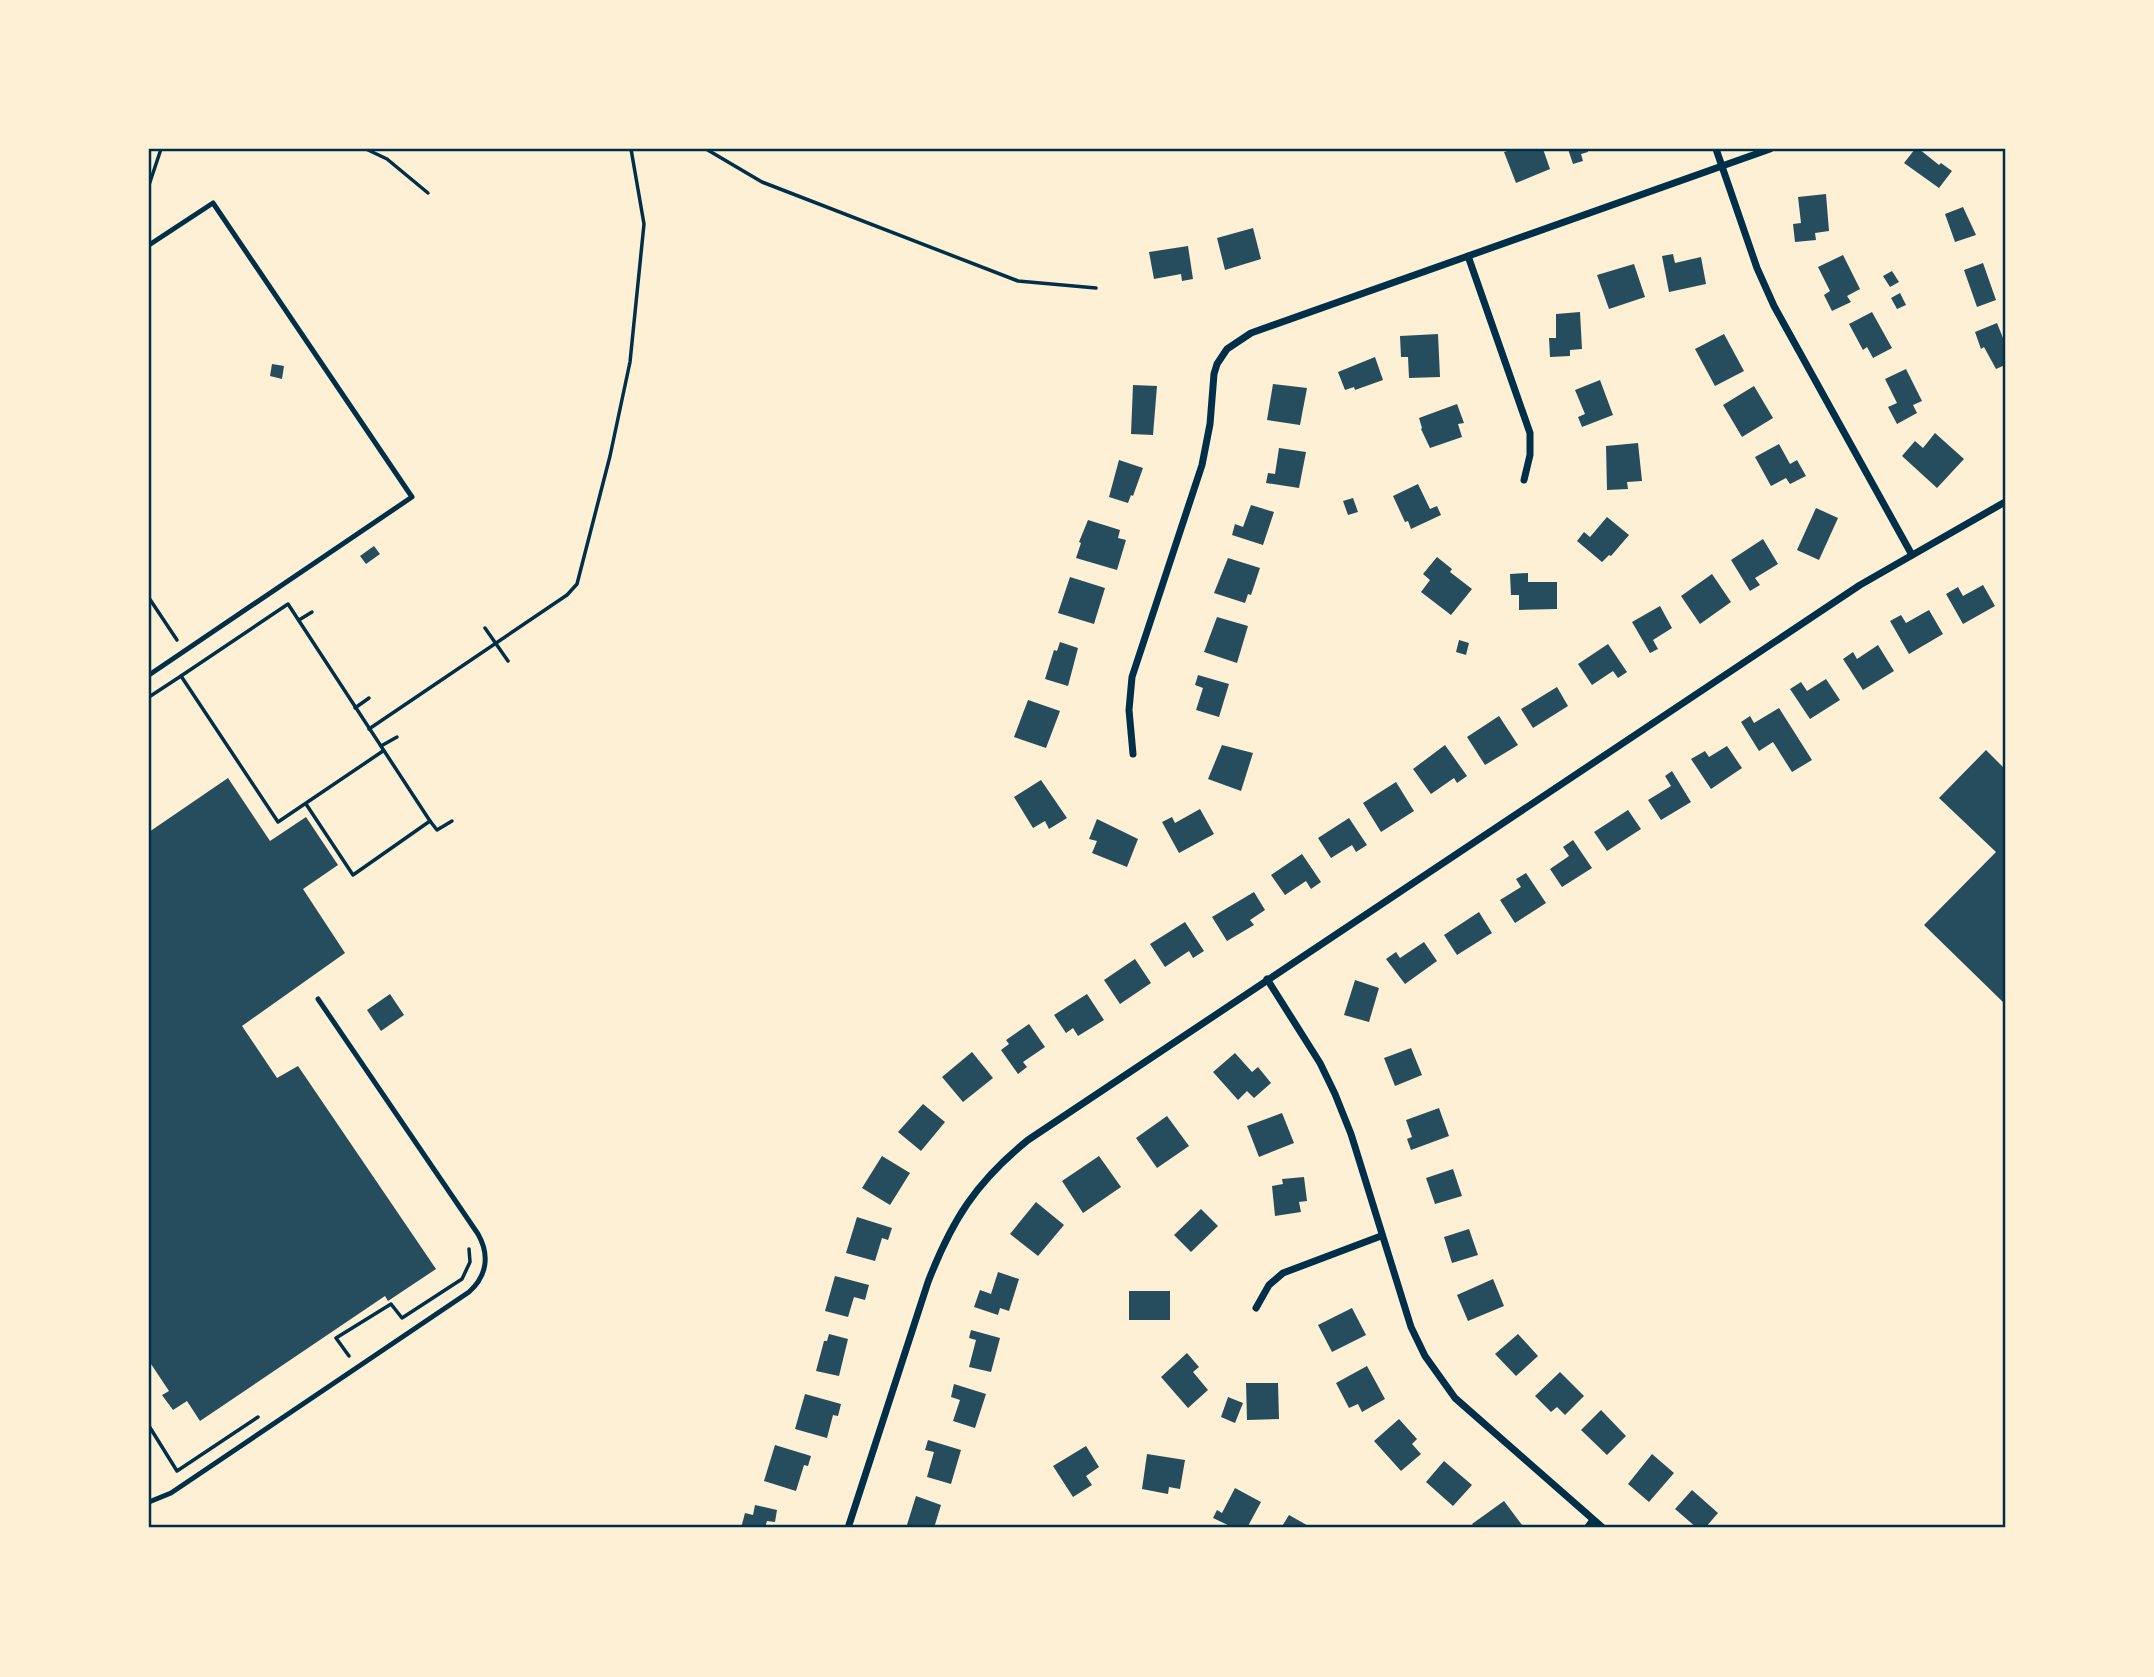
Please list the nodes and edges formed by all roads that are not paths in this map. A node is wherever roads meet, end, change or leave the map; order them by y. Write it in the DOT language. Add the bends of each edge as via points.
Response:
graph roads {
  1 [pos="1716,149"];
  2 [pos="1770,149"];
  3 [pos="1722,166"];
  4 [pos="149,244"];
  5 [pos="1468,256"];
  6 [pos="1524,480"];
  7 [pos="2005,502"];
  8 [pos="1912,555"];
  9 [pos="149,675"];
  10 [pos="1133,754"];
  11 [pos="1267,979"];
  12 [pos="318,999"];
  13 [pos="1381,1236"];
  14 [pos="1256,1308"];
  15 [pos="149,1502"];
  16 [pos="1593,1520"];
  17 [pos="848,1528"];
  18 [pos="1587,1528"];
  19 [pos="1604,1528"];
  1 -- 3 [label="street"];
  2 -- 3 [label="street"];
  3 -- 5 [label="street"];
  3 -- 8 [label="street" via="1774,306"];
  4 -- 9 [label="lane" via="213,203 412,498"];
  5 -- 6 [label="street" via="1530,433"];
  5 -- 10 [label="street" via="1251,333 1227,349 1214,374 1202,465 1132,677"];
  7 -- 8 [label="street"];
  8 -- 11 [label="street" via="1860,584"];
  11 -- 13 [label="street" via="1335,1094"];
  11 -- 17 [label="street" via="1028,1140 964,1205 928,1282"];
  12 -- 15 [label="lane" via="478,1234 485,1268 469,1292 171,1493"];
  13 -- 14 [label="street" via="1283,1273"];
  13 -- 16 [label="street" via="1411,1327 1439,1378 1478,1420"];
  16 -- 18 [label="street"];
  16 -- 19 [label="street"];
}
